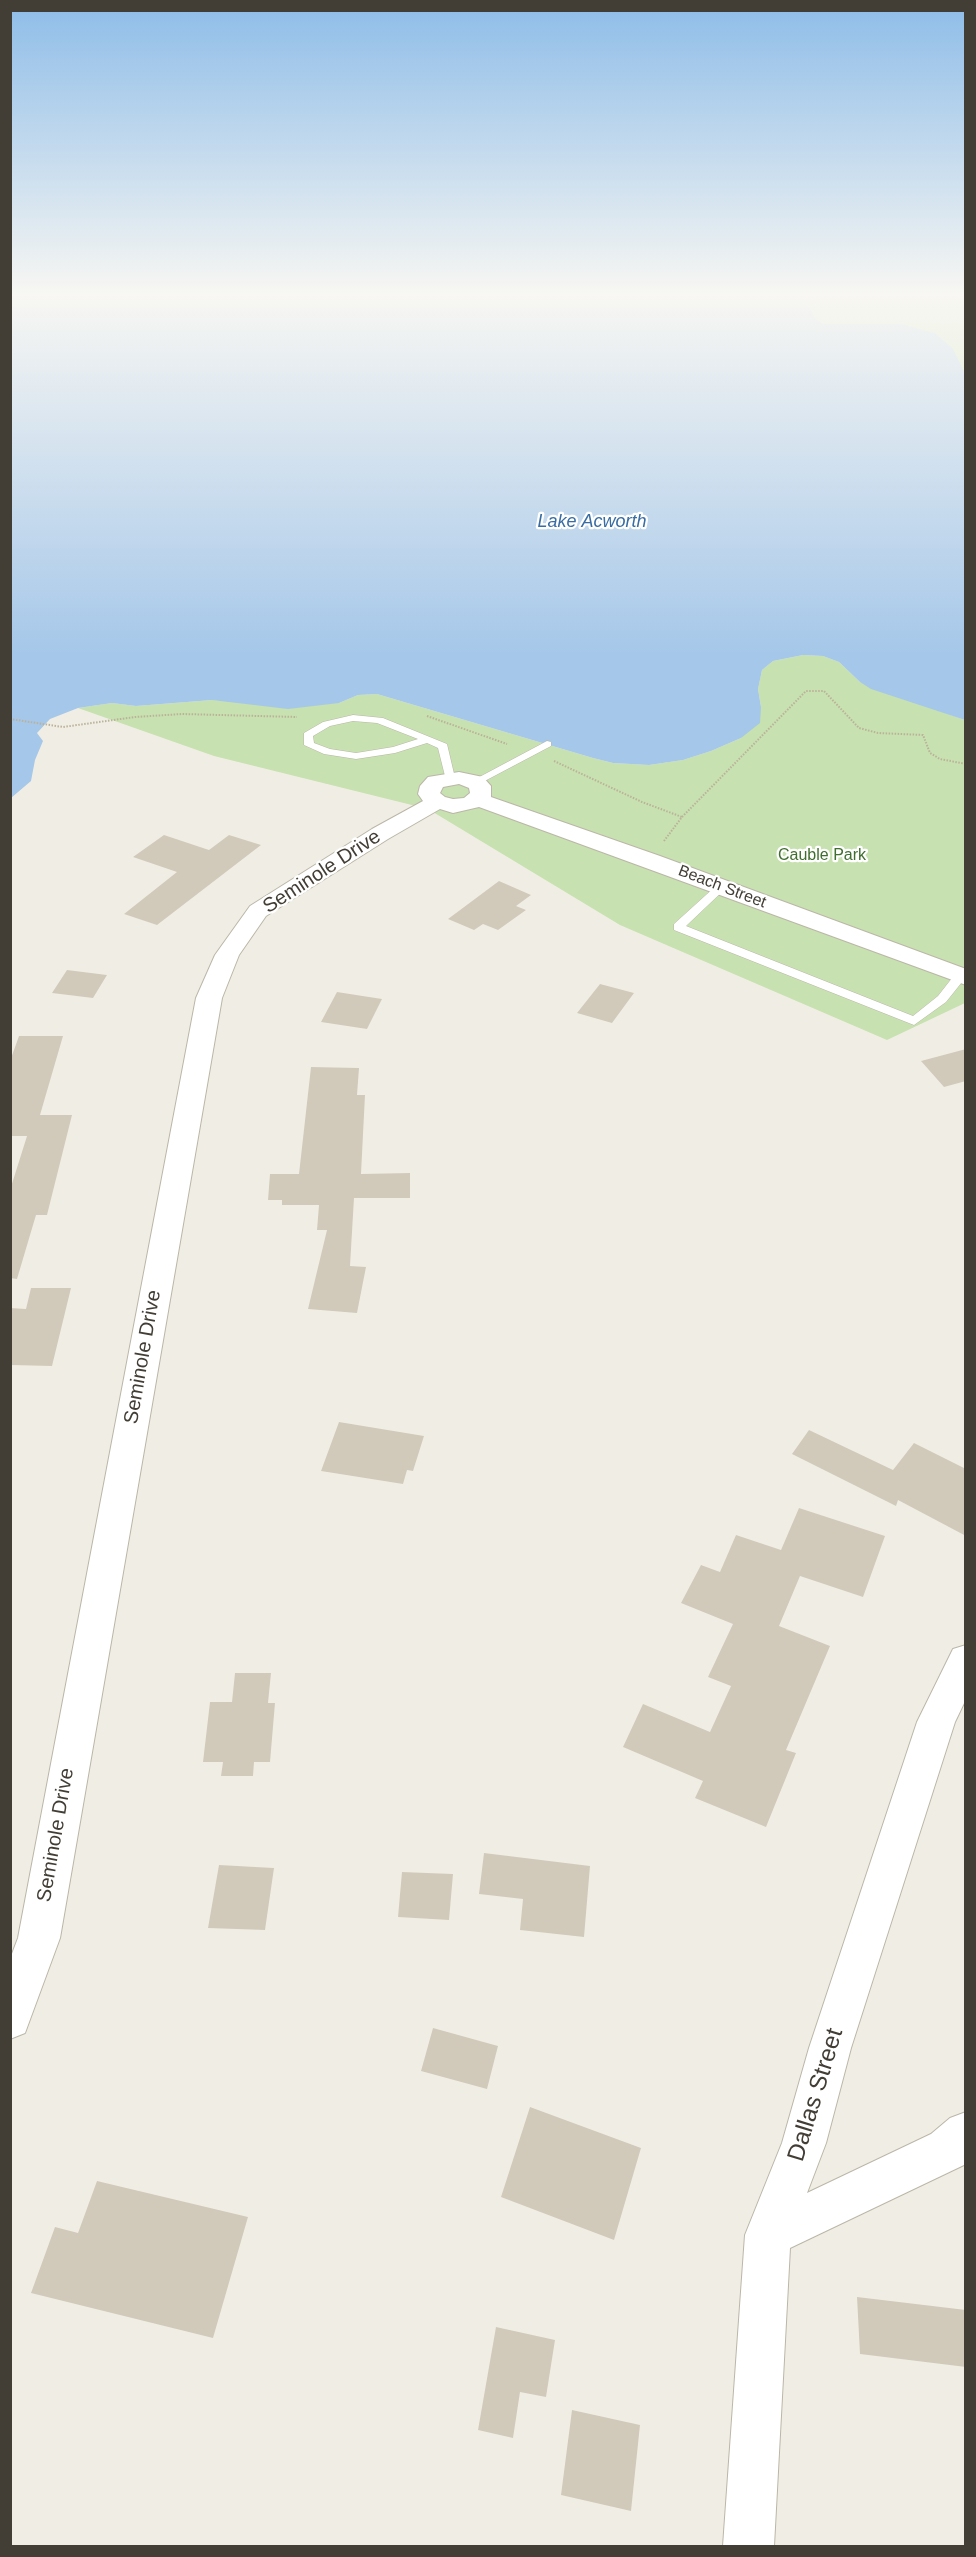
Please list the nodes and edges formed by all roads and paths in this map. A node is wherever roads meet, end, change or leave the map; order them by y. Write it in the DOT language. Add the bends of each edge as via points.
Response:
graph roads {
  1 [pos="10,719"];
  2 [pos="63,728"];
  3 [pos="428,739"];
  4 [pos="547,744"];
  5 [pos="966,764"];
  6 [pos="444,790"];
  7 [pos="476,791"];
  8 [pos="652,861"];
  9 [pos="721,887"];
  10 [pos="963,977"];
  11 [pos="966,1660"];
  12 [pos="10,2019"];
  13 [pos="966,2134"];
  14 [pos="768,2235"];
  15 [pos="748,2547"];
  1 -- 2 [label="path"];
  3 -- 3 [label="lane" via="379,720 353,718 327,724 308,735 309,745 356,756 396,750"];
  3 -- 6 [label="lane" via="443,746"];
  4 -- 7 [label="lane"];
  5 -- 8 [label="path" via="930,753 923,735 859,728 824,691 806,691 682,817"];
  6 -- 7 [label="street" via="453,806"];
  6 -- 12 [label="street, Seminole Drive" via="258,911 227,955 208,998 39,1938"];
  7 -- 8 [label="street, Beach Street"];
  8 -- 9 [label="street, Beach Street"];
  9 -- 10 [label="street, Beach Street"];
  9 -- 10 [label="lane" via="678,927 914,1021"];
  11 -- 14 [label="street, Dallas Street" via="936,1722 830,2048 804,2143"];
  13 -- 14 [label="street" via="947,2150"];
  14 -- 15 [label="street, Dallas Street"];
}
